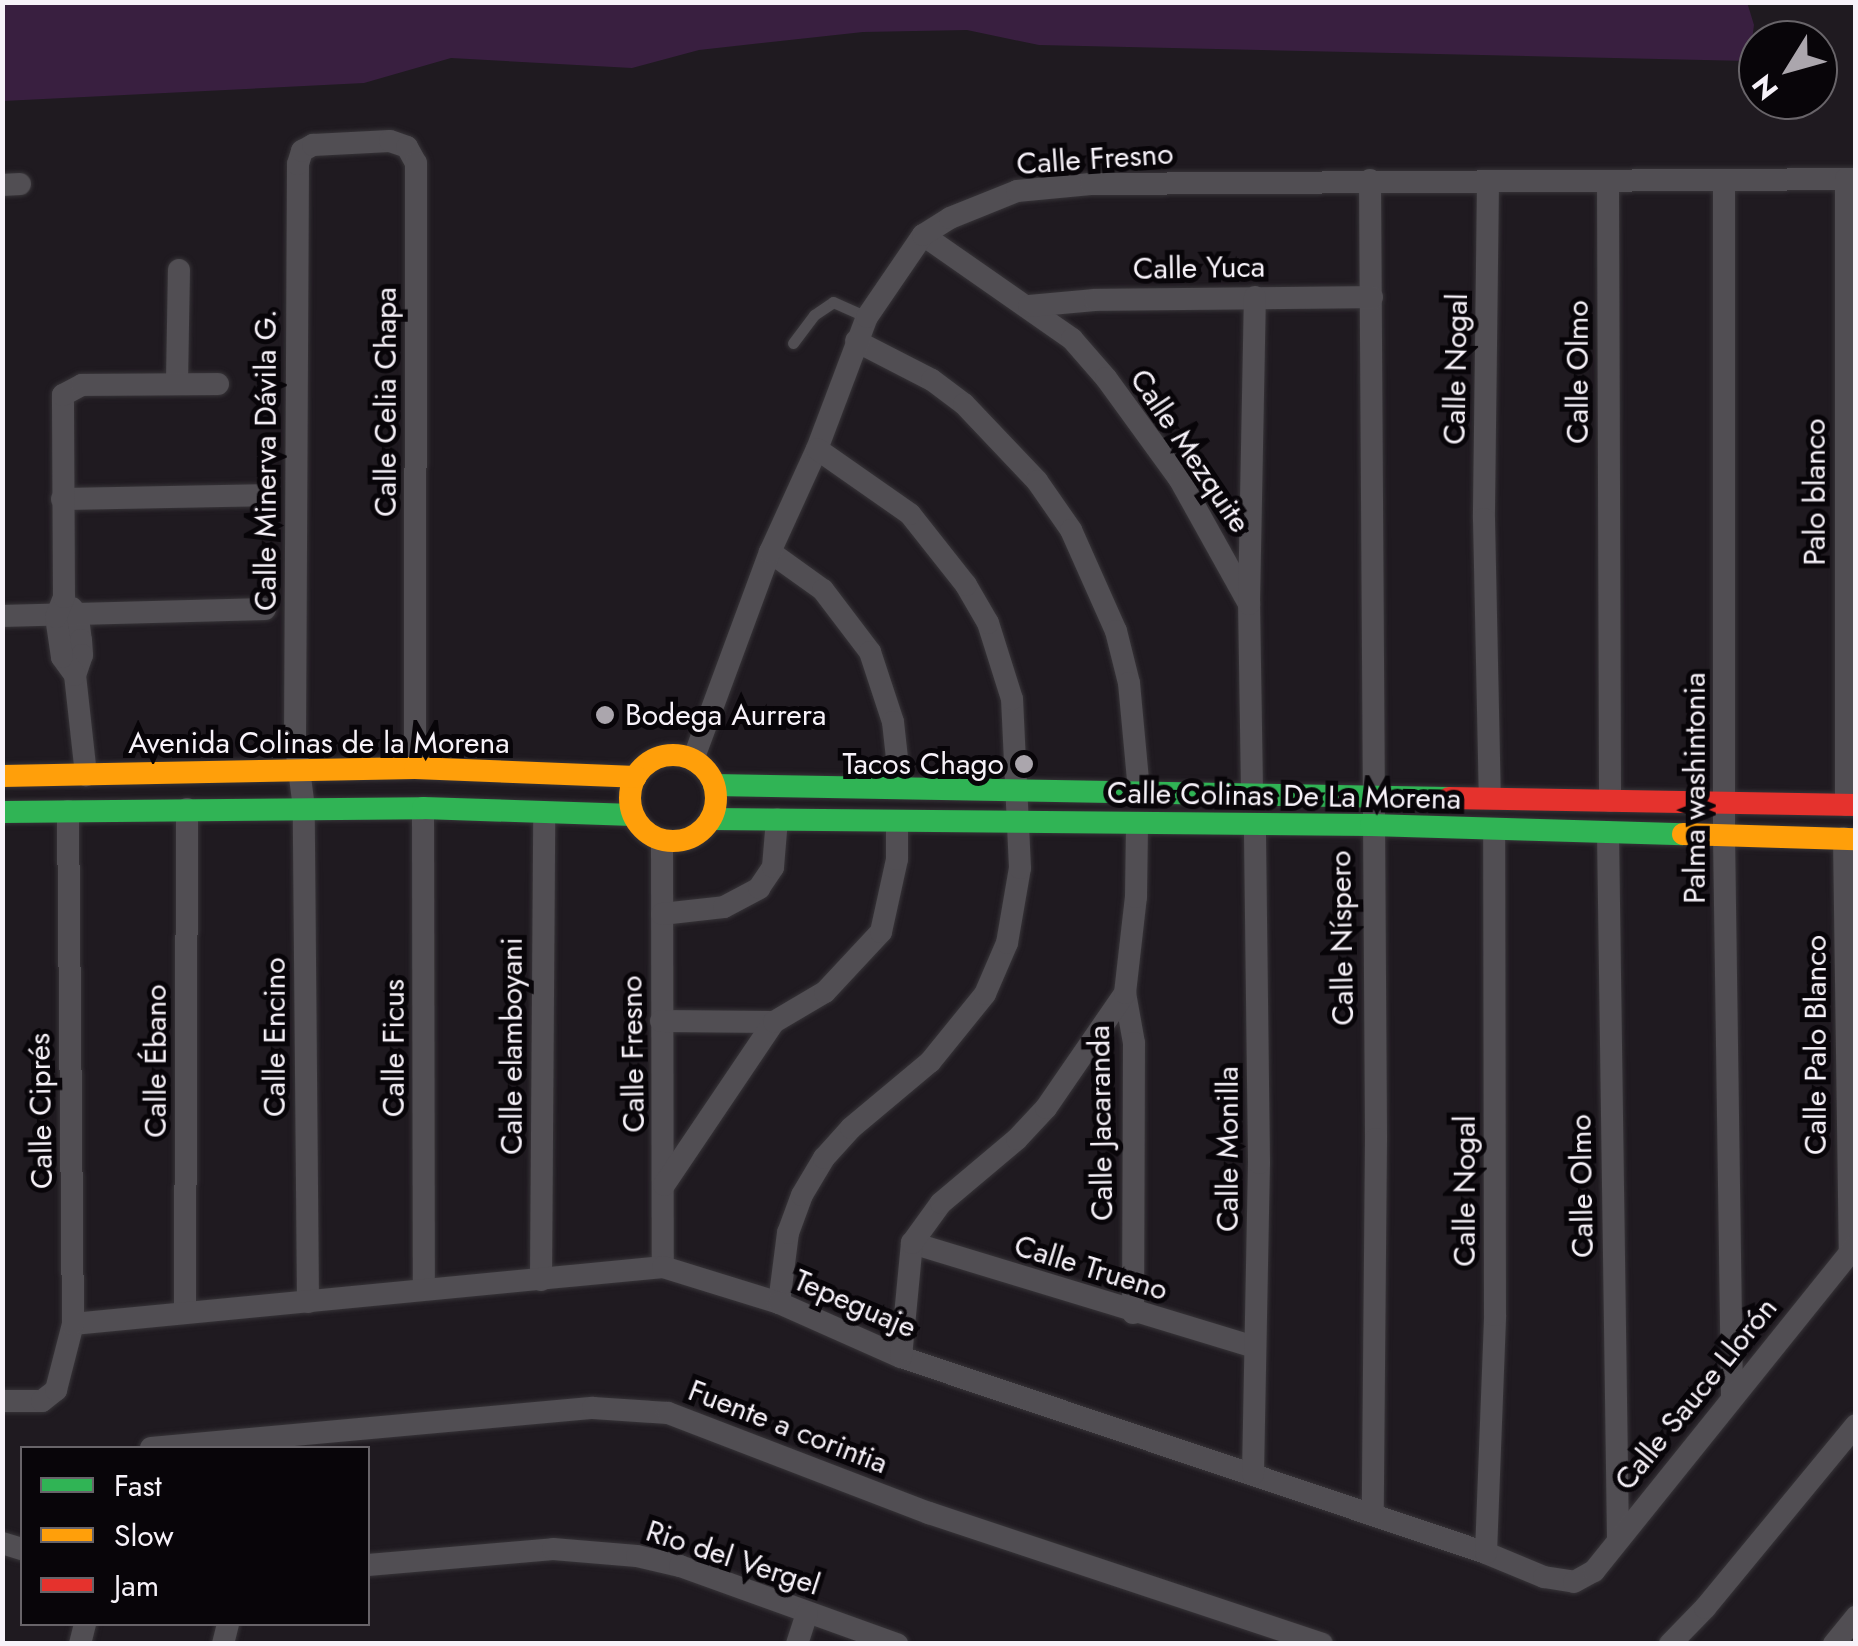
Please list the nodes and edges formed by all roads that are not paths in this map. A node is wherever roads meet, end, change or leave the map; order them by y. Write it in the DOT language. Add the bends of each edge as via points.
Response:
graph roads {
  1 [pos="302,151"];
  2 [pos="1851,179"];
  3 [pos="1370,180"];
  4 [pos="1724,181"];
  5 [pos="1488,182"];
  6 [pos="1608,182"];
  7 [pos="923,236"];
  8 [pos="179,270"];
  9 [pos="1256,297"];
  10 [pos="1372,297"];
  11 [pos="1029,306"];
  12 [pos="867,317"];
  13 [pos="856,342"];
  14 [pos="794,343"];
  15 [pos="177,382"];
  16 [pos="218,384"];
  17 [pos="816,449"];
  18 [pos="264,495"];
  19 [pos="62,499"];
  20 [pos="770,552"];
  21 [pos="1250,604"];
  22 [pos="66,610"];
  23 [pos="265,610"];
  24 [pos="2,616"];
  25 [pos="692,760"];
  26 [pos="415,768"];
  27 [pos="300,771"];
  28 [pos="86,775"];
  29 [pos="2,776"];
  30 [pos="636,776"];
  31 [pos="714,785"];
  32 [pos="900,785"];
  33 [pos="1018,790"];
  34 [pos="1140,791"];
  35 [pos="1252,792"];
  36 [pos="1371,793"];
  37 [pos="1490,796"];
  38 [pos="1610,800"];
  39 [pos="1725,803"];
  40 [pos="1851,805"];
  41 [pos="186,808"];
  42 [pos="304,808"];
  43 [pos="424,808"];
  44 [pos="68,811"];
  45 [pos="2,812"];
  46 [pos="544,813"];
  47 [pos="634,815"];
  48 [pos="711,819"];
  49 [pos="777,819"];
  50 [pos="1019,822"];
  51 [pos="897,823"];
  52 [pos="1137,825"];
  53 [pos="1255,825"];
  54 [pos="1370,825"];
  55 [pos="1494,829"];
  56 [pos="1608,832"];
  57 [pos="1724,835"];
  58 [pos="1850,838"];
  59 [pos="662,840"];
  60 [pos="662,914"];
  61 [pos="1124,992"];
  62 [pos="661,1022"];
  63 [pos="774,1022"];
  64 [pos="664,1185"];
  65 [pos="912,1243"];
  66 [pos="1853,1248"];
  67 [pos="664,1267"];
  68 [pos="541,1280"];
  69 [pos="424,1289"];
  70 [pos="308,1302"];
  71 [pos="779,1303"];
  72 [pos="185,1313"];
  73 [pos="1132,1313"];
  74 [pos="73,1324"];
  75 [pos="1255,1347"];
  76 [pos="900,1357"];
  77 [pos="1732,1396"];
  78 [pos="2,1401"];
  79 [pos="1856,1424"];
  80 [pos="173,1446"];
  81 [pos="1252,1474"];
  82 [pos="1372,1514"];
  83 [pos="1618,1538"];
  84 [pos="1486,1553"];
  85 [pos="370,1565"];
  86 [pos="1584,1579"];
  87 [pos="807,1614"];
  88 [pos="1856,1617"];
  89 [pos="798,1644"];
  90 [pos="897,1644"];
  91 [pos="1322,1644"];
  92 [pos="1670,1644"];
  93 [pos="1834,1644"];
  1 -- 26 [label="street, Calle Celia Chapa" via="390,141 407,147 416,163"];
  1 -- 27 [label="street, Calle Minerva Dávila G." via="295,699"];
  2 -- 4 [label="street, Calle Fresno"];
  2 -- 40 [label="street, Palo blanco"];
  3 -- 5 [label="street, Calle Fresno"];
  3 -- 7 [label="street, Calle Fresno" via="1052,186 981,203"];
  3 -- 10 [label="street, Calle Níspero"];
  4 -- 6 [label="street, Calle Fresno"];
  4 -- 39 [label="street, Palma washintonia"];
  5 -- 6 [label="street, Calle Fresno"];
  5 -- 37 [label="street, Calle Nogal" via="1484,518"];
  6 -- 38 [label="street, Calle Olmo"];
  7 -- 11 [label="street, Calle Mezquite"];
  7 -- 12 [label="street, Calle Fresno"];
  8 -- 15 [label="street"];
  9 -- 10 [label="street, Calle Yuca"];
  9 -- 11 [label="street, Calle Yuca"];
  9 -- 21 [label="street"];
  10 -- 36 [label="street, Calle Níspero"];
  11 -- 21 [label="street, Calle Mezquite" via="1072,339 1143,424"];
  12 -- 13 [label="street, Calle Fresno"];
  12 -- 14 [label="lane" via="840,302 827,304"];
  13 -- 17 [label="street, Calle Fresno"];
  13 -- 34 [label="street" via="964,404 1026,468 1071,530 1116,631"];
  15 -- 16 [label="street"];
  15 -- 19 [label="street" via="65,391"];
  17 -- 20 [label="street, Calle Fresno"];
  17 -- 33 [label="street" via="910,514 966,584 988,623 1012,698"];
  18 -- 19 [label="street"];
  19 -- 22 [label="street"];
  20 -- 25 [label="street, Calle Fresno"];
  20 -- 32 [label="street" via="823,590 870,652 894,722"];
  21 -- 35 [label="street"];
  22 -- 23 [label="street"];
  22 -- 24 [label="street"];
  22 -- 28 [label="street" via="82,655 75,674"];
  25 -- 30 [label="street" via="654,759"];
  25 -- 31 [label="street"];
  26 -- 27 [label="street, Avenida Colinas de la Morena"];
  26 -- 30 [label="street, Avenida Colinas de la Morena"];
  27 -- 28 [label="street, Avenida Colinas de la Morena"];
  27 -- 42 [label="street, Calle Encino"];
  28 -- 29 [label="street, Avenida Colinas de la Morena"];
  30 -- 47 [label="street"];
  31 -- 32 [label="street, Calle Colinas De La Morena"];
  31 -- 48 [label="street"];
  32 -- 33 [label="street, Calle Colinas De La Morena"];
  33 -- 34 [label="street, Calle Colinas De La Morena"];
  33 -- 50 [label="street"];
  34 -- 35 [label="street, Calle Colinas De La Morena"];
  35 -- 36 [label="street, Calle Colinas De La Morena"];
  36 -- 37 [label="street, Calle Colinas De La Morena"];
  36 -- 54 [label="street, Calle Níspero"];
  37 -- 38 [label="street, Calle Colinas De La Morena"];
  38 -- 39 [label="street, Calle Colinas De La Morena"];
  39 -- 40 [label="street, Calle Colinas De La Morena"];
  39 -- 57 [label="street, Palma washintonia"];
  41 -- 42 [label="street"];
  41 -- 44 [label="street"];
  41 -- 72 [label="street, Calle Ébano"];
  42 -- 43 [label="street"];
  42 -- 70 [label="street, Calle Encino"];
  43 -- 46 [label="street"];
  43 -- 69 [label="street, Calle Ficus"];
  44 -- 45 [label="street"];
  44 -- 74 [label="street, Calle Ciprés"];
  46 -- 47 [label="street"];
  46 -- 68 [label="street, Calle elamboyani"];
  47 -- 59 [label="street"];
  48 -- 49 [label="street, Calle Colinas De La Morena"];
  48 -- 59 [label="street" via="696,836"];
  49 -- 51 [label="street, Calle Colinas De La Morena"];
  49 -- 60 [label="street" via="773,867 759,888 724,907"];
  50 -- 51 [label="street, Calle Colinas De La Morena"];
  50 -- 52 [label="street, Calle Colinas De La Morena"];
  50 -- 71 [label="street" via="1017,904 985,994 930,1062 824,1158 788,1233"];
  51 -- 63 [label="street" via="897,859 880,932 825,992"];
  52 -- 53 [label="street, Calle Colinas De La Morena"];
  52 -- 61 [label="street"];
  53 -- 54 [label="street, Calle Colinas De La Morena"];
  53 -- 75 [label="street, Calle Monilla"];
  54 -- 55 [label="street, Calle Colinas De La Morena"];
  54 -- 82 [label="street, Calle Níspero" via="1376,1139"];
  55 -- 56 [label="street, Calle Colinas De La Morena"];
  55 -- 84 [label="street, Calle Nogal" via="1495,1315"];
  56 -- 57 [label="street, Calle Colinas De La Morena"];
  56 -- 83 [label="street, Calle Olmo"];
  57 -- 58 [label="street, Calle Colinas De La Morena"];
  57 -- 77 [label="street, Palma washintonia"];
  58 -- 66 [label="street, Calle Palo Blanco"];
  59 -- 60 [label="street, Calle Fresno"];
  60 -- 62 [label="street, Calle Fresno"];
  61 -- 65 [label="street" via="1046,1108 940,1203"];
  61 -- 73 [label="street, Calle Jacaranda" via="1134,1043"];
  62 -- 63 [label="street"];
  62 -- 64 [label="street, Calle Fresno"];
  63 -- 64 [label="street"];
  64 -- 67 [label="street, Calle Fresno"];
  65 -- 73 [label="street, Calle Trueno"];
  65 -- 76 [label="street"];
  66 -- 77 [label="street, Calle Sauce Llorón"];
  67 -- 68 [label="street, Tepeguaje"];
  67 -- 71 [label="street, Tepeguaje"];
  68 -- 69 [label="street, Tepeguaje"];
  69 -- 70 [label="street, Tepeguaje"];
  70 -- 72 [label="street, Tepeguaje"];
  71 -- 76 [label="street, Tepeguaje"];
  72 -- 74 [label="street, Tepeguaje"];
  73 -- 75 [label="street, Calle Trueno"];
  74 -- 78 [label="street, Calle Ciprés" via="60,1382 42,1401"];
  75 -- 81 [label="street, Calle Monilla"];
  76 -- 81 [label="street, Tepeguaje"];
  77 -- 83 [label="street, Calle Sauce Llorón"];
  79 -- 92 [label="street"];
  80 -- 91 [label="street, Fuente a corintia" via="593,1408 668,1414 929,1513"];
  81 -- 82 [label="street, Tepeguaje"];
  82 -- 84 [label="street, Tepeguaje"];
  83 -- 86 [label="street, Calle Sauce Llorón"];
  84 -- 86 [label="street, Tepeguaje" via="1562,1582"];
  85 -- 87 [label="street, Rio del Vergel" via="598,1550 680,1566"];
  87 -- 89 [label="street"];
  87 -- 90 [label="street, Rio del Vergel"];
  88 -- 93 [label="street"];
}
